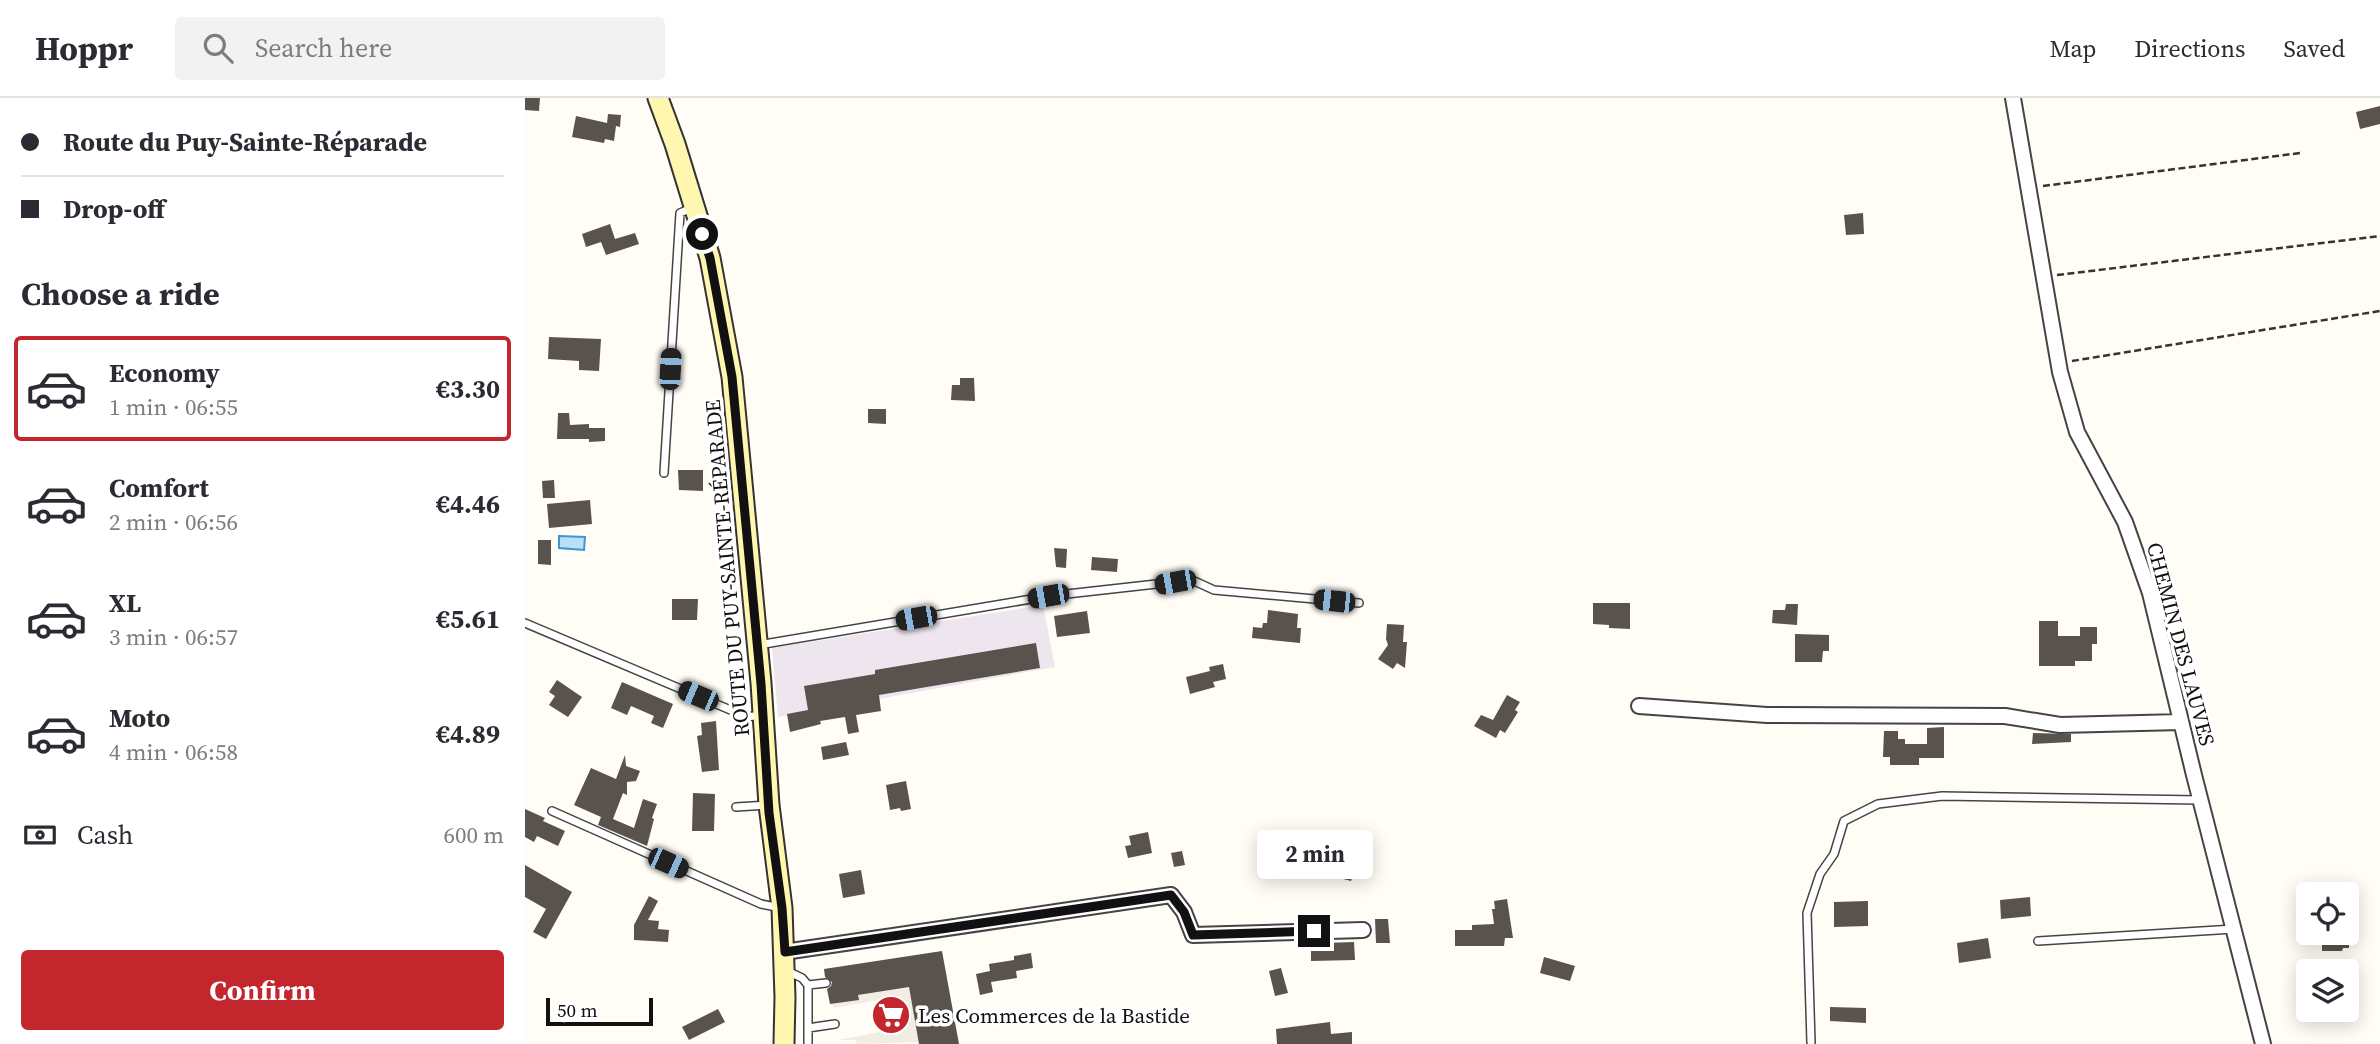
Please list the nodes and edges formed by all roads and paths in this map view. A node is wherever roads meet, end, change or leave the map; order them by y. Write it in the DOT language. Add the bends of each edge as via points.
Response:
graph roads {
  1 [pos="658,98"];
  2 [pos="2013,98"];
  3 [pos="2300,153"];
  4 [pos="2029,187"];
  5 [pos="694,207"];
  6 [pos="2380,236"];
  7 [pos="2045,276"];
  8 [pos="2380,311"];
  9 [pos="2058,363"];
  10 [pos="664,473"];
  11 [pos="1359,603"];
  12 [pos="525,622"];
  13 [pos="758,645"];
  14 [pos="1639,706"];
  15 [pos="763,714"];
  16 [pos="2181,722"];
  17 [pos="2200,800"];
  18 [pos="769,805"];
  19 [pos="736,807"];
  20 [pos="552,811"];
  21 [pos="782,908"];
  22 [pos="2234,929"];
  23 [pos="1363,930"];
  24 [pos="2038,941"];
  25 [pos="785,961"];
  26 [pos="826,983"];
  27 [pos="808,985"];
  28 [pos="835,1024"];
  29 [pos="808,1028"];
  30 [pos="1811,1042"];
  31 [pos="784,1044"];
  32 [pos="808,1044"];
  33 [pos="2263,1044"];
  1 -- 5 [label="street, ROUTE DU PUY-SAINTE-RÉPARADE"];
  2 -- 4 [label="street, CHEMIN DES LAUVES"];
  3 -- 4 [label="path"];
  4 -- 7 [label="street, CHEMIN DES LAUVES"];
  5 -- 10 [label="lane" via="680,213"];
  5 -- 13 [label="street, ROUTE DU PUY-SAINTE-RÉPARADE" via="710,258 732,377"];
  6 -- 7 [label="path"];
  7 -- 9 [label="street, CHEMIN DES LAUVES"];
  8 -- 9 [label="path"];
  9 -- 16 [label="street, CHEMIN DES LAUVES" via="2077,432 2138,556"];
  11 -- 13 [label="lane" via="1214,590 1192,580 1048,596"];
  12 -- 15 [label="lane" via="747,716"];
  13 -- 15 [label="street, ROUTE DU PUY-SAINTE-RÉPARADE"];
  14 -- 16 [label="street" via="1767,715 2005,716 2060,725"];
  15 -- 18 [label="street, ROUTE DU PUY-SAINTE-RÉPARADE"];
  16 -- 17 [label="street, CHEMIN DES LAUVES"];
  17 -- 22 [label="street, CHEMIN DES LAUVES"];
  17 -- 30 [label="lane" via="1943,796 1878,804 1844,821 1807,913"];
  18 -- 19 [label="lane"];
  18 -- 21 [label="street, ROUTE DU PUY-SAINTE-RÉPARADE"];
  20 -- 21 [label="lane" via="761,904"];
  21 -- 25 [label="street, ROUTE DU PUY-SAINTE-RÉPARADE"];
  22 -- 24 [label="lane"];
  22 -- 33 [label="street, CHEMIN DES LAUVES"];
  23 -- 25 [label="street" via="1193,935 1171,895"];
  25 -- 27 [label="lane"];
  25 -- 31 [label="street, ROUTE DU PUY-SAINTE-RÉPARADE"];
  26 -- 27 [label="lane"];
  27 -- 29 [label="lane"];
  28 -- 29 [label="lane"];
  29 -- 32 [label="lane"];
}
